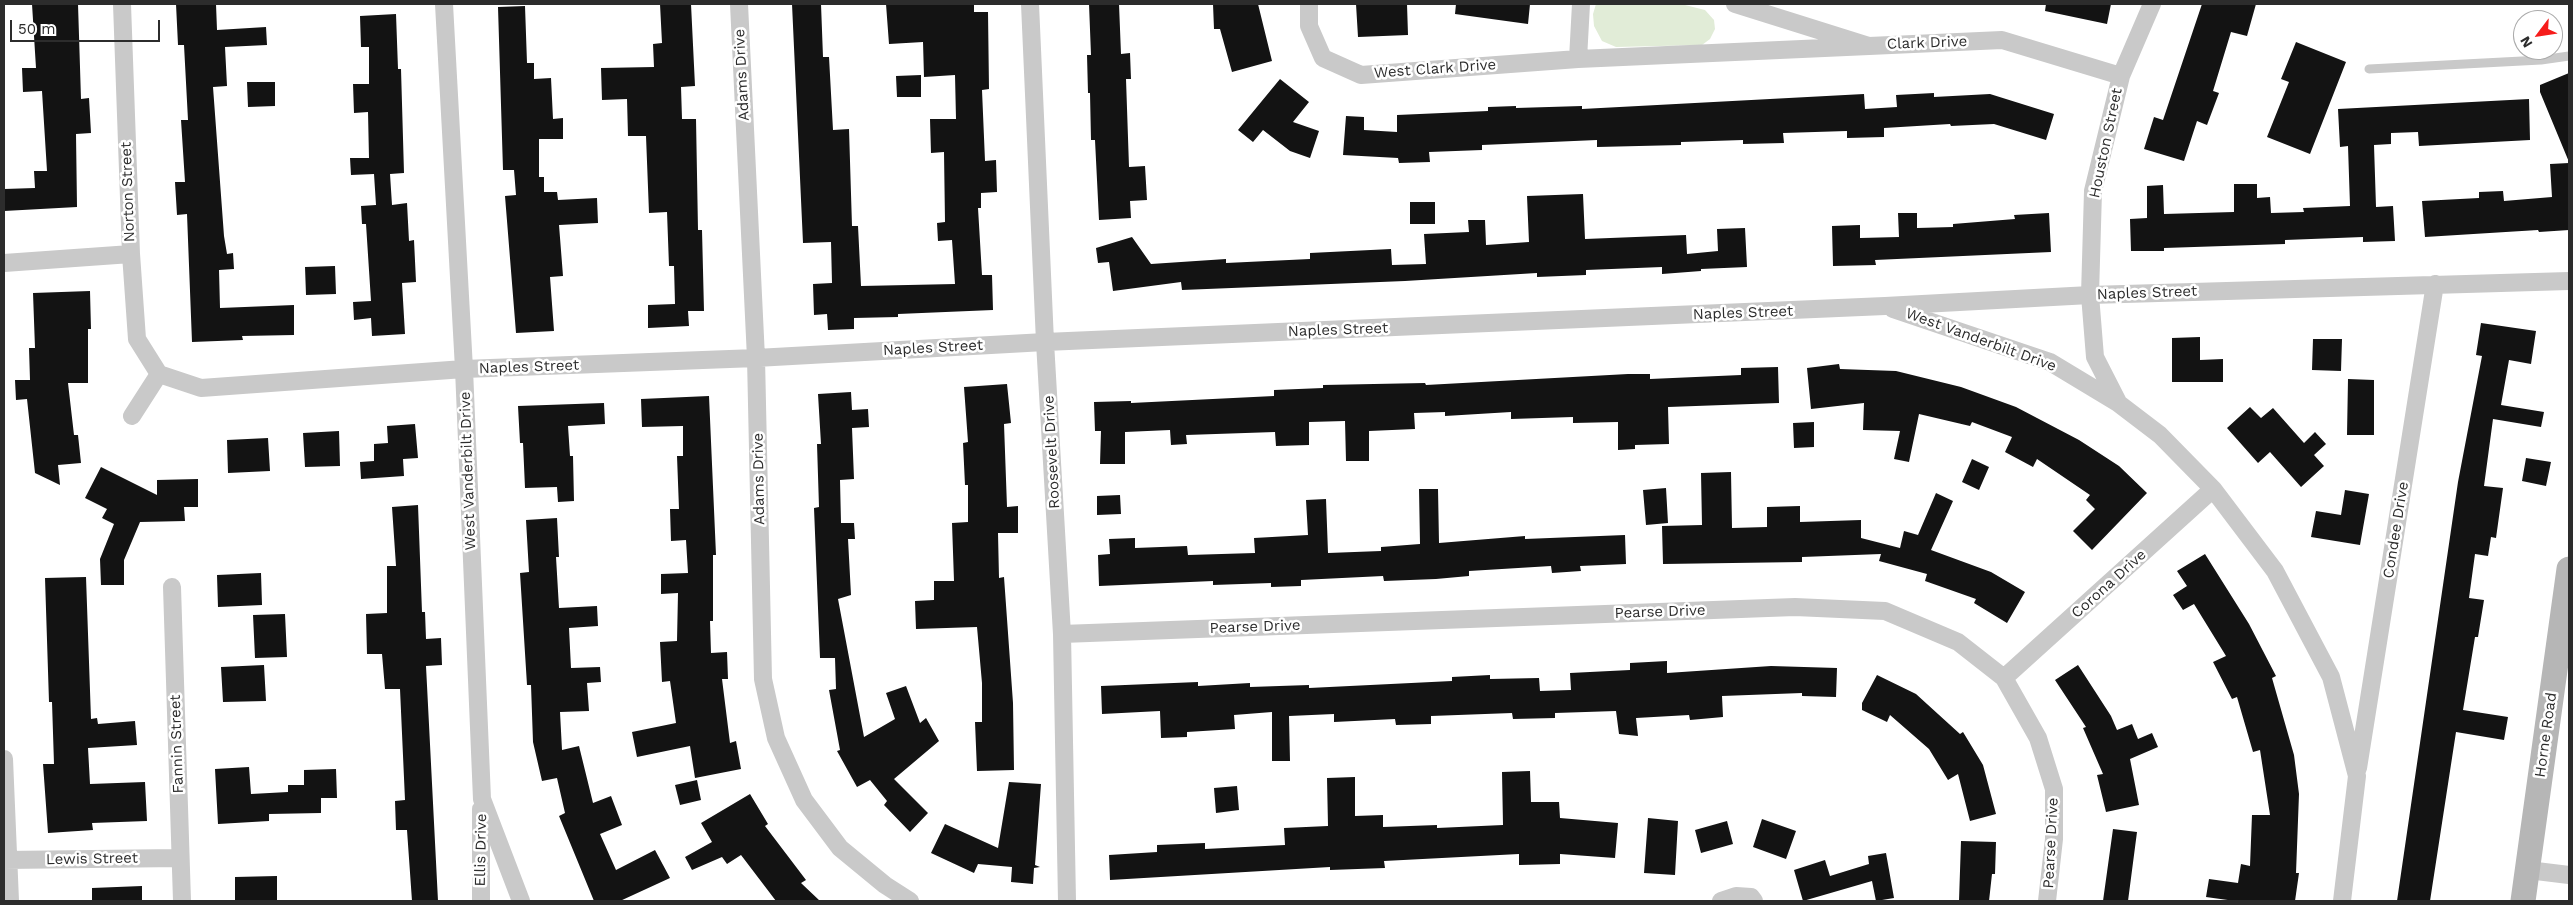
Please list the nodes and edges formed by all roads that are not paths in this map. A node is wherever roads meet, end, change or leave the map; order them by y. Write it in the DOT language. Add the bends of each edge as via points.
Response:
graph roads {
  1 [pos="122,4"];
  2 [pos="444,4"];
  3 [pos="739,4"];
  4 [pos="1030,4"];
  5 [pos="1309,4"];
  6 [pos="1580,4"];
  7 [pos="1735,4"];
  8 [pos="2152,4"];
  9 [pos="1869,46"];
  10 [pos="2569,56"];
  11 [pos="1578,59"];
  12 [pos="2369,69"];
  13 [pos="2121,76"];
  14 [pos="131,254"];
  15 [pos="4,263"];
  16 [pos="2569,282"];
  17 [pos="2435,284"];
  18 [pos="2090,295"];
  19 [pos="1885,306"];
  20 [pos="1045,342"];
  21 [pos="756,358"];
  22 [pos="464,369"];
  23 [pos="159,374"];
  24 [pos="2118,403"];
  25 [pos="132,416"];
  26 [pos="2213,489"];
  27 [pos="2569,578"];
  28 [pos="172,587"];
  29 [pos="1062,634"];
  30 [pos="2004,678"];
  31 [pos="4,759"];
  32 [pos="2357,776"];
  33 [pos="482,799"];
  34 [pos="180,858"];
  35 [pos="6,860"];
  36 [pos="2528,870"];
  37 [pos="2569,875"];
  38 [pos="10,901"];
  39 [pos="182,901"];
  40 [pos="481,901"];
  41 [pos="521,901"];
  42 [pos="910,901"];
  43 [pos="1067,901"];
  44 [pos="1721,901"];
  45 [pos="1754,901"];
  46 [pos="2047,901"];
  47 [pos="2342,901"];
  48 [pos="2523,901"];
  1 -- 14 [label="street, Norton Street"];
  2 -- 22 [label="street, West Vanderbilt Drive"];
  3 -- 21 [label="street, Adams Drive"];
  4 -- 20 [label="street, Roosevelt Drive"];
  5 -- 11 [label="street, West Clark Drive" via="1309,26 1323,58 1361,75"];
  6 -- 11 [label="street"];
  7 -- 9 [label="street, Clark Drive"];
  8 -- 13 [label="street, Houston Street"];
  9 -- 11 [label="street, West Clark Drive"];
  9 -- 13 [label="street, Clark Drive" via="2002,40"];
  10 -- 12 [label="lane"];
  13 -- 18 [label="street, Houston Street" via="2093,191"];
  14 -- 15 [label="street"];
  14 -- 23 [label="street, Norton Street" via="137,339"];
  16 -- 17 [label="street, Naples Street"];
  17 -- 18 [label="street, Naples Street"];
  17 -- 32 [label="street, Condee Drive"];
  18 -- 19 [label="street, Naples Street"];
  18 -- 24 [label="street, Houston Street" via="2095,357"];
  19 -- 20 [label="street, Naples Street"];
  19 -- 24 [label="street, West Vanderbilt Drive" via="2050,362"];
  20 -- 21 [label="street, Naples Street"];
  20 -- 29 [label="street, Roosevelt Drive"];
  21 -- 22 [label="street, Naples Street"];
  21 -- 42 [label="street, Adams Drive" via="763,679 776,738 804,800 840,848 885,886"];
  22 -- 23 [label="street, Naples Street" via="200,388"];
  22 -- 33 [label="street, West Vanderbilt Drive"];
  23 -- 25 [label="street"];
  24 -- 26 [label="street, West Vanderbilt Drive" via="2160,435"];
  26 -- 30 [label="street, Corona Drive"];
  26 -- 32 [label="street, West Vanderbilt Drive" via="2275,571 2331,677"];
  27 -- 36 [label="main road, Horne Road"];
  28 -- 34 [label="street, Fannin Street"];
  29 -- 30 [label="street, Pearse Drive" via="1795,607 1885,611 1958,642"];
  29 -- 43 [label="street, Roosevelt Drive"];
  30 -- 46 [label="street, Pearse Drive" via="2038,738 2054,789 2054,839"];
  31 -- 35 [label="street"];
  32 -- 47 [label="street, West Vanderbilt Drive"];
  33 -- 40 [label="street, Ellis Drive"];
  33 -- 41 [label="street, West Vanderbilt Drive"];
  34 -- 35 [label="street, Lewis Street"];
  34 -- 39 [label="street, Fannin Street"];
  35 -- 38 [label="street"];
  36 -- 37 [label="street"];
  36 -- 48 [label="main road, Horne Road"];
  44 -- 45 [label="street" via="1736,896 1751,897"];
}
